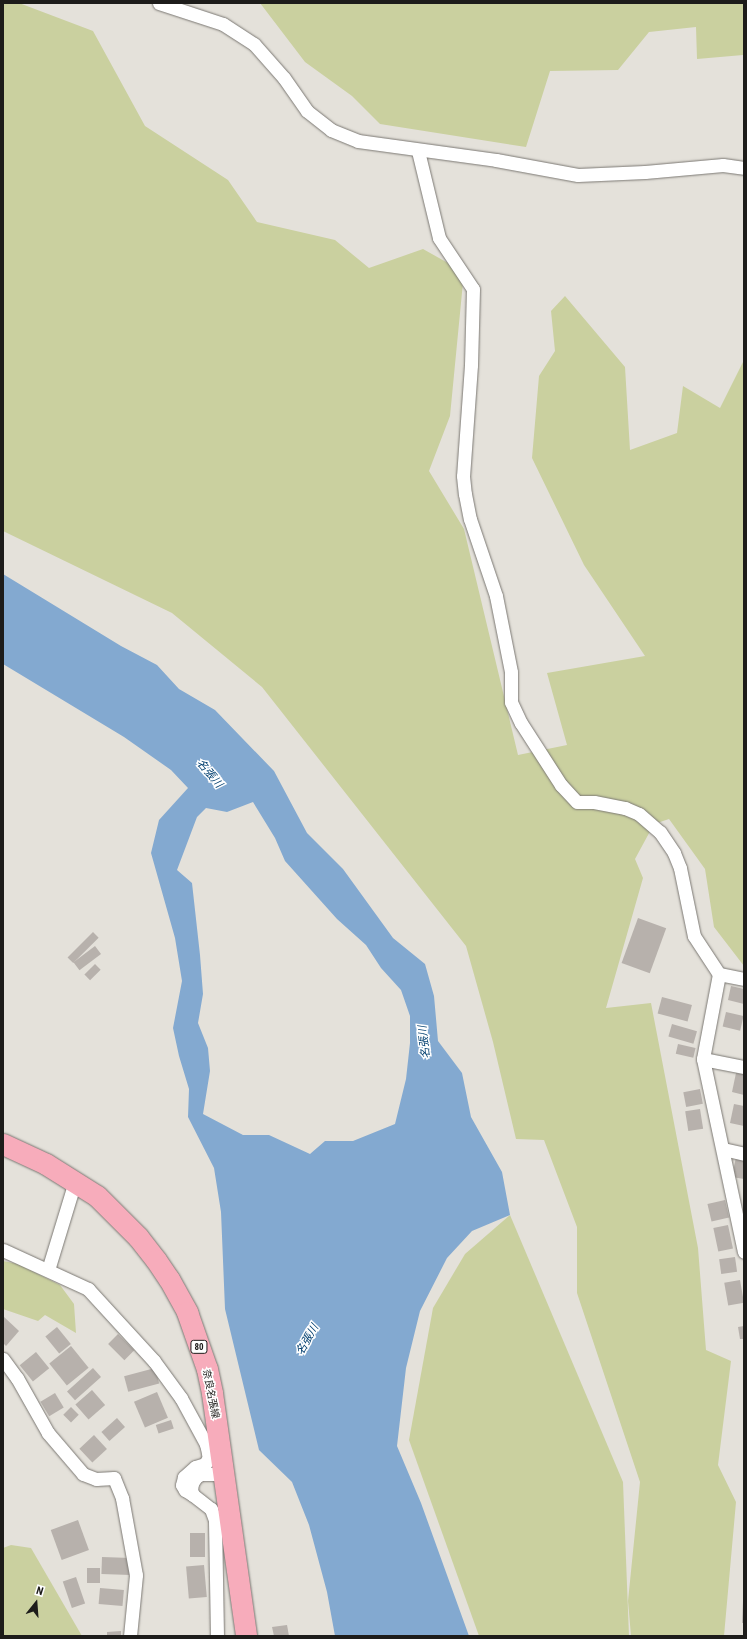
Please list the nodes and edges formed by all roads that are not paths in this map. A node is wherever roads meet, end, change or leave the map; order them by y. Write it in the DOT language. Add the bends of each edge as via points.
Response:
graph roads {
  1 [pos="159,3"];
  2 [pos="418,151"];
  3 [pos="744,168"];
  4 [pos="719,974"];
  5 [pos="744,979"];
  6 [pos="704,1059"];
  7 [pos="744,1067"];
  8 [pos="3,1144"];
  9 [pos="723,1149"];
  10 [pos="744,1154"];
  11 [pos="75,1181"];
  12 [pos="743,1244"];
  13 [pos="3,1250"];
  14 [pos="48,1270"];
  15 [pos="3,1359"];
  16 [pos="223,1474"];
  17 [pos="193,1495"];
  18 [pos="130,1636"];
  19 [pos="217,1636"];
  20 [pos="246,1636"];
  1 -- 2 [label="street" via="223,24 254,44 284,78 307,111 331,130 358,141"];
  2 -- 3 [label="street" via="496,160 578,175 645,172 723,164"];
  2 -- 4 [label="street" via="439,238 473,289 473,334 464,486 470,519 496,596 511,672 511,702 521,723 576,802 594,802 625,808 638,814 660,832 674,853 680,868 694,936"];
  4 -- 5 [label="street"];
  4 -- 6 [label="street"];
  6 -- 7 [label="street"];
  6 -- 9 [label="street"];
  8 -- 11 [label="main road, 奈良名張線 / 80" via="23,1152"];
  9 -- 10 [label="street"];
  9 -- 12 [label="street"];
  11 -- 14 [label="street"];
  11 -- 16 [label="main road, 奈良名張線 / 80" via="97,1196 138,1237 169,1279 184,1306 207,1369"];
  13 -- 14 [label="street"];
  14 -- 17 [label="street" via="88,1289 154,1361 181,1398 206,1444 209,1457 205,1464 190,1470 184,1478 184,1490"];
  15 -- 18 [label="street" via="17,1378 48,1433 83,1474 96,1479 114,1478 122,1498 136,1574"];
  16 -- 17 [label="street" via="208,1473 196,1477 192,1483"];
  16 -- 20 [label="main road, 奈良名張線 / 80"];
  17 -- 19 [label="street" via="211,1509 215,1520"];
}
